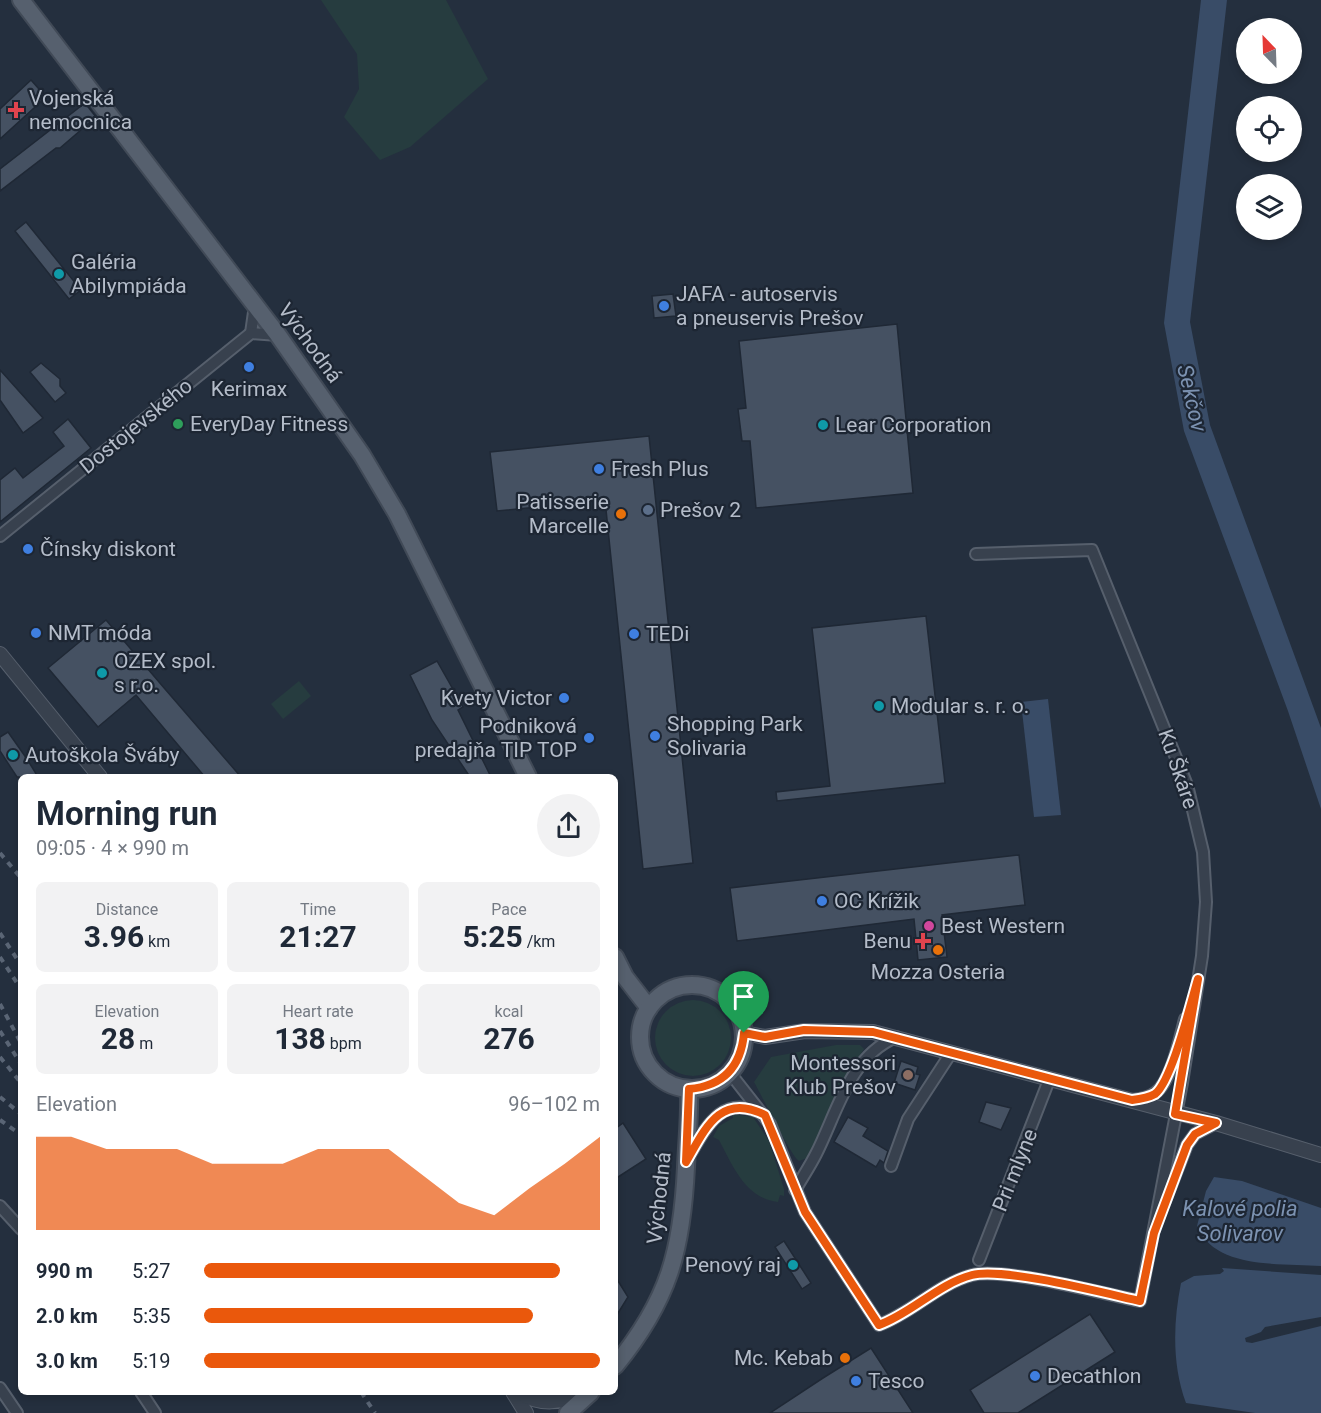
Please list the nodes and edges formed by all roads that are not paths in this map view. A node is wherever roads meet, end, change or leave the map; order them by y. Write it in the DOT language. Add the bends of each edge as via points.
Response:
graph roads {
  1 [pos="21,0"];
  2 [pos="255,305"];
  3 [pos="250,333"];
  4 [pos="278,335"];
  5 [pos="0,536"];
  6 [pos="976,554"];
  7 [pos="0,654"];
  8 [pos="98,774"];
  9 [pos="527,774"];
  10 [pos="618,963"];
  11 [pos="1198,979"];
  12 [pos="649,1008"];
  13 [pos="744,1033"];
  14 [pos="896,1037"];
  15 [pos="951,1053"];
  16 [pos="730,1073"];
  17 [pos="1049,1080"];
  18 [pos="689,1089"];
  19 [pos="1125,1100"];
  20 [pos="1175,1114"];
  21 [pos="765,1115"];
  22 [pos="1216,1123"];
  23 [pos="1321,1155"];
  24 [pos="686,1162"];
  25 [pos="891,1166"];
  26 [pos="795,1190"];
  27 [pos="0,1206"];
  28 [pos="18,1225"];
  29 [pos="1154,1233"];
  30 [pos="979,1260"];
  31 [pos="618,1362"];
  32 [pos="0,1388"];
  33 [pos="143,1395"];
  34 [pos="515,1395"];
  35 [pos="524,1395"];
  36 [pos="577,1395"];
  37 [pos="588,1395"];
  38 [pos="595,1395"];
  39 [pos="16,1413"];
  40 [pos="155,1413"];
  41 [pos="526,1413"];
  42 [pos="568,1413"];
  43 [pos="583,1413"];
  1 -- 2 [label="main road, Východná"];
  2 -- 3 [label="street"];
  2 -- 4 [label="main road, Východná"];
  3 -- 4 [label="street"];
  3 -- 5 [label="street, Dostojevského"];
  4 -- 9 [label="main road, Východná" via="362,455 397,514"];
  6 -- 11 [label="street, Ku Škáre" via="1092,550 1190,796 1203,852 1206,902"];
  7 -- 8 [label="street"];
  10 -- 12 [label="main road"];
  11 -- 19 [label="street" via="1160,1088 1148,1098"];
  11 -- 20 [label="street, Ku Škáre"];
  12 -- 13 [label="main road" via="675,988 708,988 733,1005"];
  12 -- 18 [label="main road" via="640,1036 648,1066 673,1086"];
  13 -- 14 [label="street" via="765,1037 842,1029"];
  13 -- 16 [label="main road" via="741,1054"];
  14 -- 15 [label="street"];
  14 -- 26 [label="street" via="877,1046 854,1076"];
  15 -- 17 [label="street"];
  15 -- 25 [label="street" via="908,1119"];
  16 -- 18 [label="main road" via="704,1088"];
  16 -- 21 [label="street"];
  17 -- 19 [label="street"];
  17 -- 30 [label="street, Pri mlyne"];
  18 -- 24 [label="main road, Východná"];
  19 -- 20 [label="street"];
  20 -- 22 [label="street"];
  20 -- 29 [label="street, Ku Škáre"];
  21 -- 24 [label="street" via="745,1108 719,1113 709,1122"];
  21 -- 26 [label="street"];
  22 -- 23 [label="street"];
  22 -- 29 [label="street" via="1195,1134 1187,1145"];
  24 -- 31 [label="main road, Východná" via="681,1232 673,1264 649,1319"];
  26 -- 29 [label="street" via="810,1220 879,1325 947,1286 987,1273 1140,1301"];
  27 -- 28 [label="street"];
  32 -- 39 [label="street"];
  33 -- 40 [label="street"];
  34 -- 41 [label="street"];
  35 -- 36 [label="street" via="547,1402"];
  37 -- 42 [label="main road"];
  38 -- 43 [label="main road"];
}
